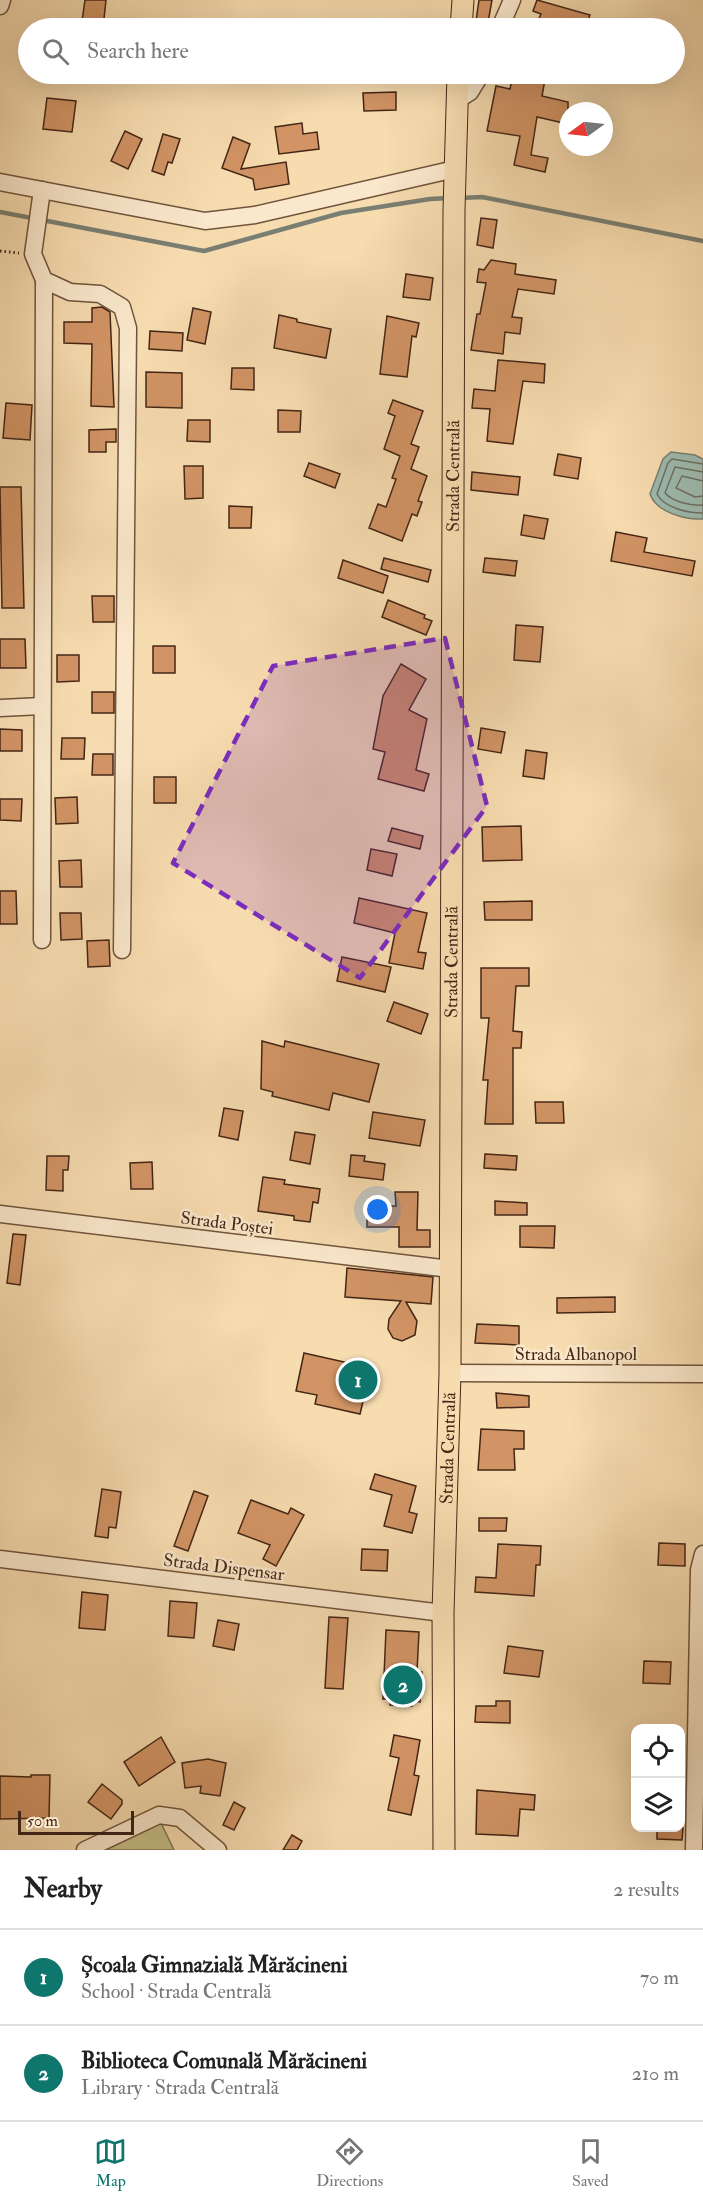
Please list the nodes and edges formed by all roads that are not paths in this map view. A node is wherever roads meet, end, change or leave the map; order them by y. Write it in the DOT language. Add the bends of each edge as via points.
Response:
graph roads {
  1 [pos="2,0"];
  2 [pos="463,0"];
  3 [pos="512,0"];
  4 [pos="0,6"];
  5 [pos="462,18"];
  6 [pos="504,18"];
  7 [pos="457,84"];
  8 [pos="475,84"];
  9 [pos="456,101"];
  10 [pos="455,177"];
  11 [pos="0,182"];
  12 [pos="42,190"];
  13 [pos="44,280"];
  14 [pos="42,706"];
  15 [pos="0,708"];
  16 [pos="42,940"];
  17 [pos="122,950"];
  18 [pos="0,1214"];
  19 [pos="450,1269"];
  20 [pos="450,1373"];
  21 [pos="703,1374"];
  22 [pos="703,1554"];
  23 [pos="0,1559"];
  24 [pos="442,1612"];
  25 [pos="85,1850"];
  26 [pos="218,1850"];
  27 [pos="444,1850"];
  28 [pos="694,1850"];
  1 -- 4 [label="street"];
  2 -- 5 [label="main road"];
  3 -- 6 [label="street"];
  7 -- 9 [label="main road, Strada Centrală"];
  8 -- 9 [label="street"];
  9 -- 10 [label="main road, Strada Centrală"];
  10 -- 12 [label="street" via="205,221"];
  10 -- 19 [label="main road, Strada Centrală"];
  11 -- 12 [label="street"];
  12 -- 13 [label="street" via="33,254"];
  13 -- 14 [label="street"];
  13 -- 17 [label="street" via="70,292 107,298 122,307 128,328"];
  14 -- 15 [label="street"];
  14 -- 16 [label="street"];
  18 -- 19 [label="street, Strada Poștei"];
  19 -- 20 [label="main road, Strada Centrală"];
  20 -- 21 [label="street, Strada Albanopol"];
  20 -- 24 [label="main road, Strada Centrală"];
  22 -- 28 [label="street" via="699,1570"];
  23 -- 24 [label="street, Strada Dispensar"];
  24 -- 27 [label="main road, Strada Centrală"];
  25 -- 26 [label="street" via="159,1815 180,1818"];
}
